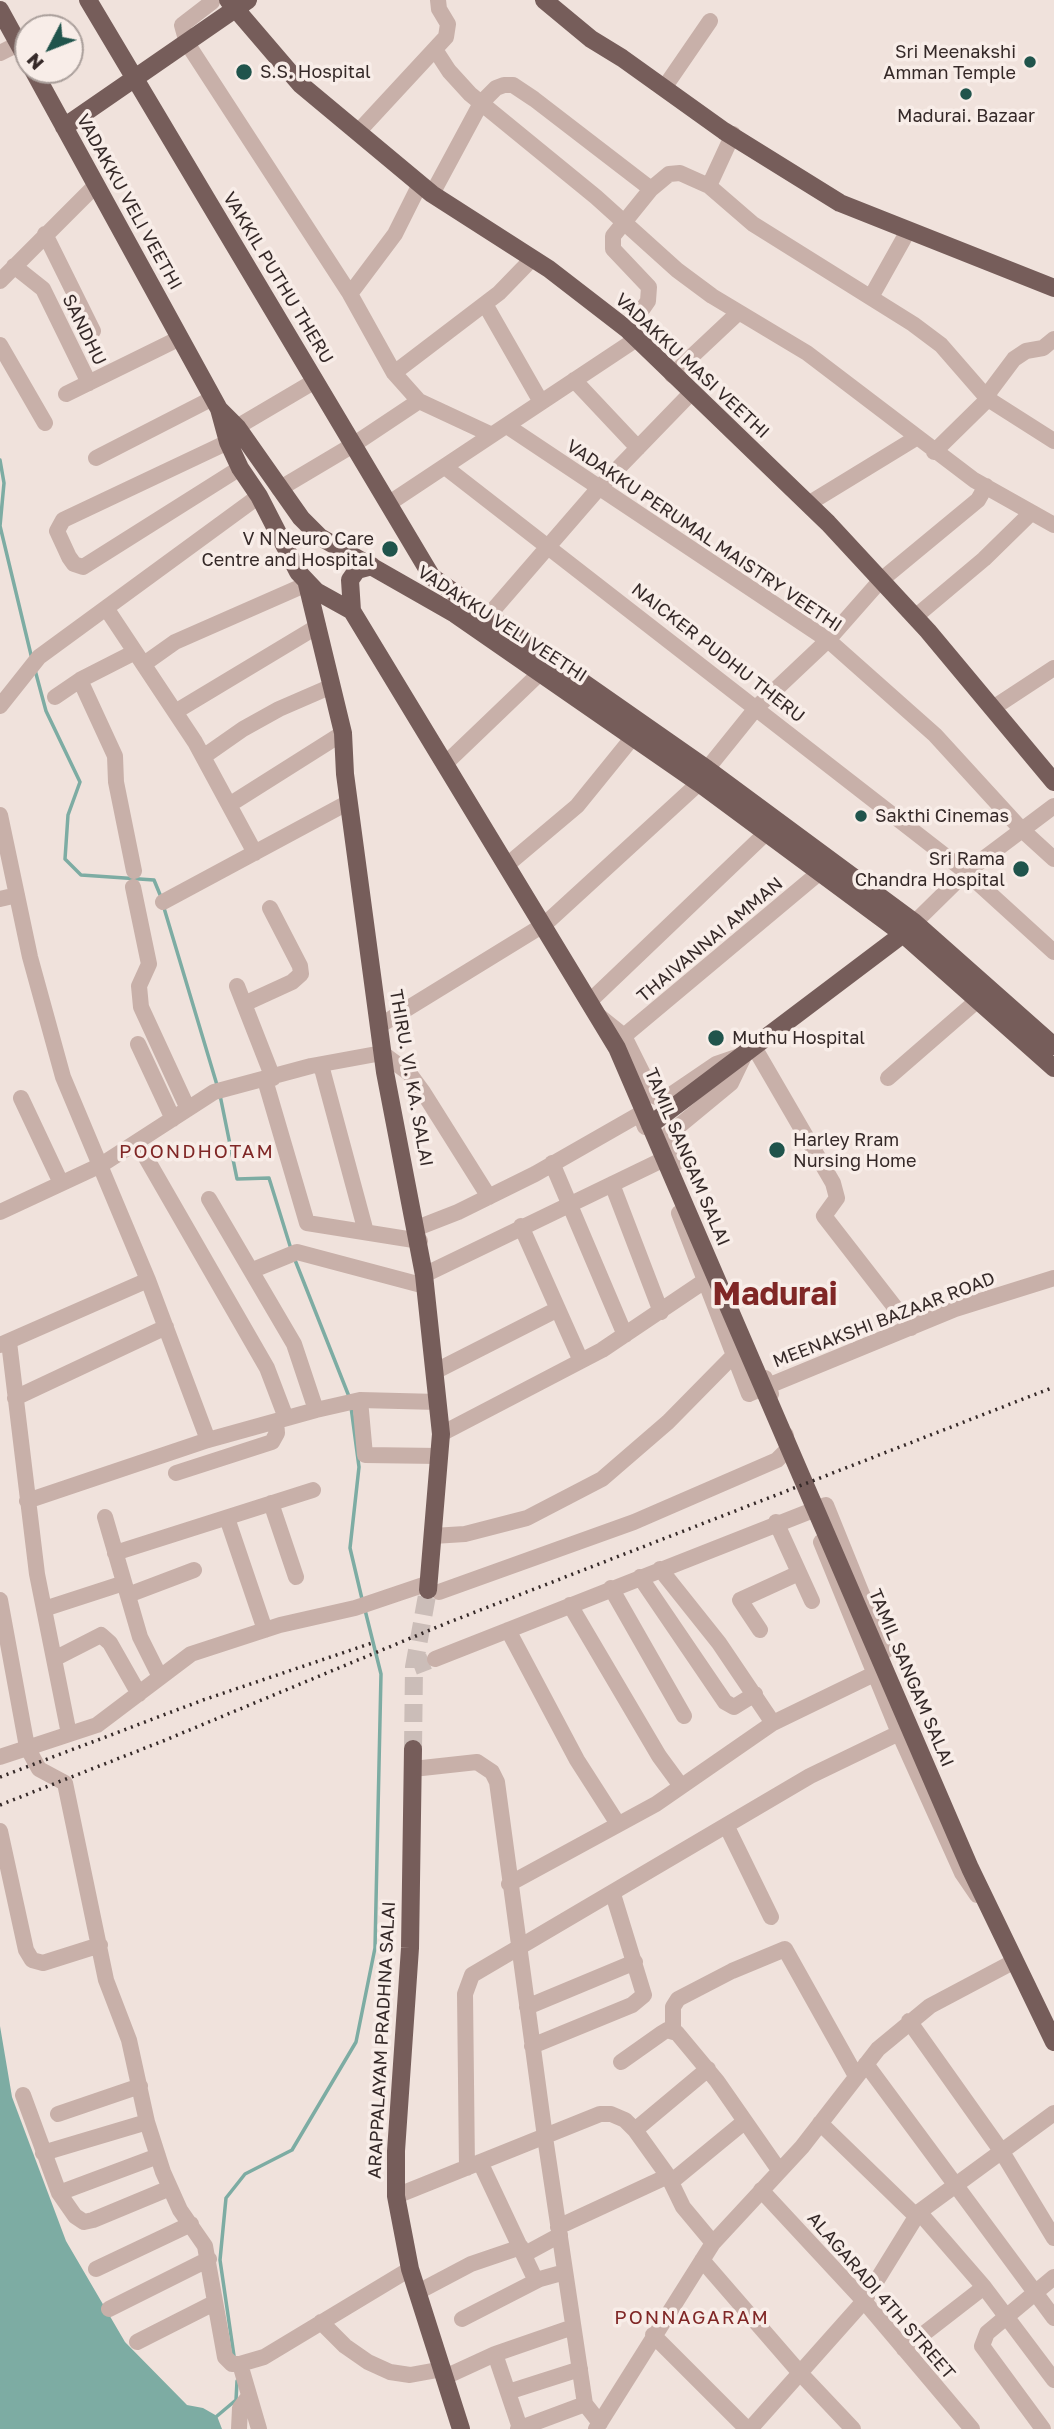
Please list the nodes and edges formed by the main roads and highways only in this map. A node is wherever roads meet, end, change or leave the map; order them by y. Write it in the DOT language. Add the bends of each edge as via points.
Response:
graph roads {
  1 [pos="88,0"];
  2 [pos="544,0"];
  3 [pos="231,3"];
  4 [pos="0,10"];
  5 [pos="14,36"];
  6 [pos="136,80"];
  7 [pos="41,84"];
  8 [pos="64,127"];
  9 [pos="1054,288"];
  10 [pos="232,435"];
  11 [pos="372,566"];
  12 [pos="432,577"];
  13 [pos="307,584"];
  14 [pos="413,590"];
  15 [pos="352,611"];
  16 [pos="703,776"];
  17 [pos="1054,782"];
  18 [pos="908,928"];
  19 [pos="1054,1046"];
  20 [pos="1054,1068"];
  21 [pos="645,1119"];
  22 [pos="432,1589"];
  23 [pos="413,1749"];
  24 [pos="1054,2042"];
  25 [pos="461,2429"];
  1 -- 6 [label="main road, VAKKIL PUTHU THERU"];
  2 -- 9 [label="main road" via="591,39 724,131 840,203"];
  3 -- 6 [label="main road"];
  3 -- 17 [label="main road, VADAKKU MASI VEETHI" via="300,84 426,189 532,259 631,335 808,505 915,617"];
  4 -- 5 [label="main road"];
  6 -- 8 [label="main road"];
  6 -- 12 [label="main road, VAKKIL PUTHU THERU"];
  7 -- 8 [label="main road, VADAKKU VELI VEETHI"];
  8 -- 10 [label="main road, VADAKKU VELI VEETHI"];
  10 -- 11 [label="main road, VADAKKU VELI VEETHI" via="320,537"];
  10 -- 13 [label="main road, THIRU. VI. KA. SALAI" via="240,468"];
  11 -- 14 [label="main road, VADAKKU VELI VEETHI"];
  11 -- 15 [label="main road" via="357,570 350,580"];
  12 -- 14 [label="main road"];
  12 -- 16 [label="main road, VADAKKU VELI VEETHI"];
  13 -- 15 [label="main road"];
  13 -- 22 [label="main road, THIRU. VI. KA. SALAI" via="343,733 382,1053 425,1280 441,1434"];
  14 -- 16 [label="main road, VADAKKU VELI VEETHI" via="633,737"];
  15 -- 21 [label="main road, TAMIL SANGAM SALAI" via="594,1008 621,1042"];
  16 -- 18 [label="main road, VADAKKU VELI VEETHI"];
  16 -- 18 [label="main road, VADAKKU VELI VEETHI" via="820,873"];
  18 -- 19 [label="main road, VADAKKU VELI VEETHI"];
  18 -- 20 [label="main road, VADAKKU VELI VEETHI"];
  18 -- 21 [label="main road" via="722,1072"];
  21 -- 24 [label="main road, TAMIL SANGAM SALAI" via="970,1868"];
  23 -- 25 [label="main road, ARAPPALAYAM PRADHNA SALAI" via="410,1948 396,2196 410,2269"];
}
